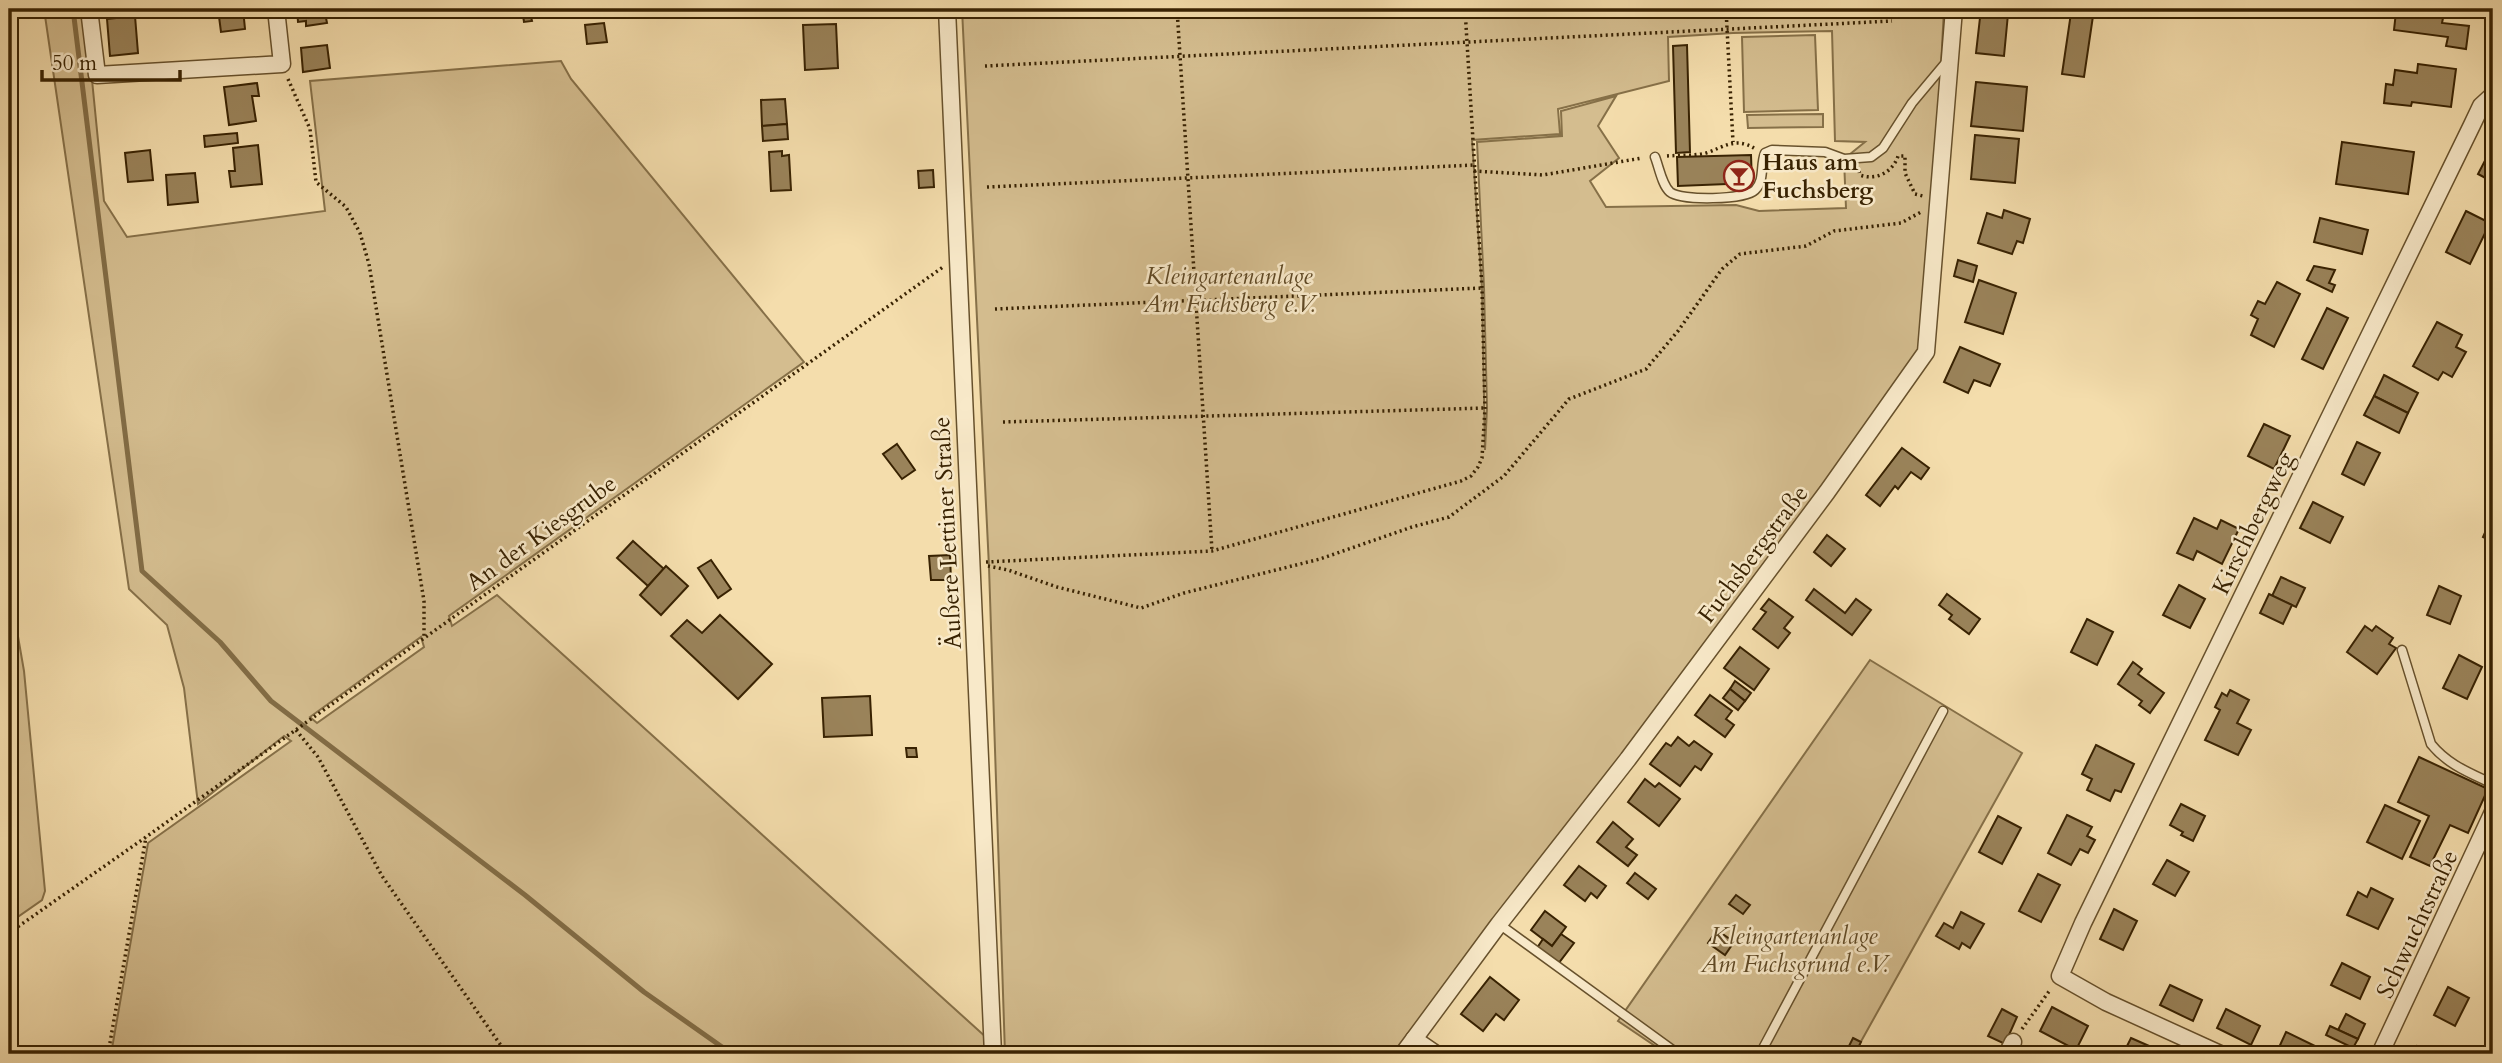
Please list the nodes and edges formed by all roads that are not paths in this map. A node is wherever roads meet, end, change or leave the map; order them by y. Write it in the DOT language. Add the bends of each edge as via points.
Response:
graph roads {
  1 [pos="89,9"];
  2 [pos="276,9"];
  3 [pos="947,9"];
  4 [pos="1954,9"];
  5 [pos="1950,58"];
  6 [pos="2493,95"];
  7 [pos="1655,157"];
  8 [pos="2402,650"];
  9 [pos="1943,711"];
  10 [pos="2493,784"];
  11 [pos="2493,812"];
  12 [pos="1499,924"];
  13 [pos="1414,1039"];
  14 [pos="993,1054"];
  15 [pos="1403,1054"];
  16 [pos="1436,1054"];
  17 [pos="1678,1054"];
  18 [pos="1760,1054"];
  19 [pos="2220,1054"];
  20 [pos="2380,1054"];
  1 -- 2 [label="street" via="97,75 282,64"];
  3 -- 14 [label="street, Äußere Lettiner Straße"];
  4 -- 5 [label="street, Fuchsbergstraße"];
  5 -- 7 [label="lane" via="1912,103 1883,148 1871,157 1844,159 1825,152 1772,150 1765,153 1757,188 1736,197 1678,197 1668,190"];
  5 -- 12 [label="street, Fuchsbergstraße" via="1926,352 1645,737"];
  6 -- 19 [label="street, Kirschbergweg" via="2472,125 2060,976"];
  8 -- 10 [label="lane" via="2431,744 2453,766"];
  9 -- 18 [label="lane"];
  11 -- 20 [label="street, Schwuchtstraße"];
  12 -- 13 [label="street, Fuchsbergstraße"];
  12 -- 17 [label="lane"];
  13 -- 15 [label="street, Fuchsbergstraße"];
  13 -- 16 [label="street"];
}
